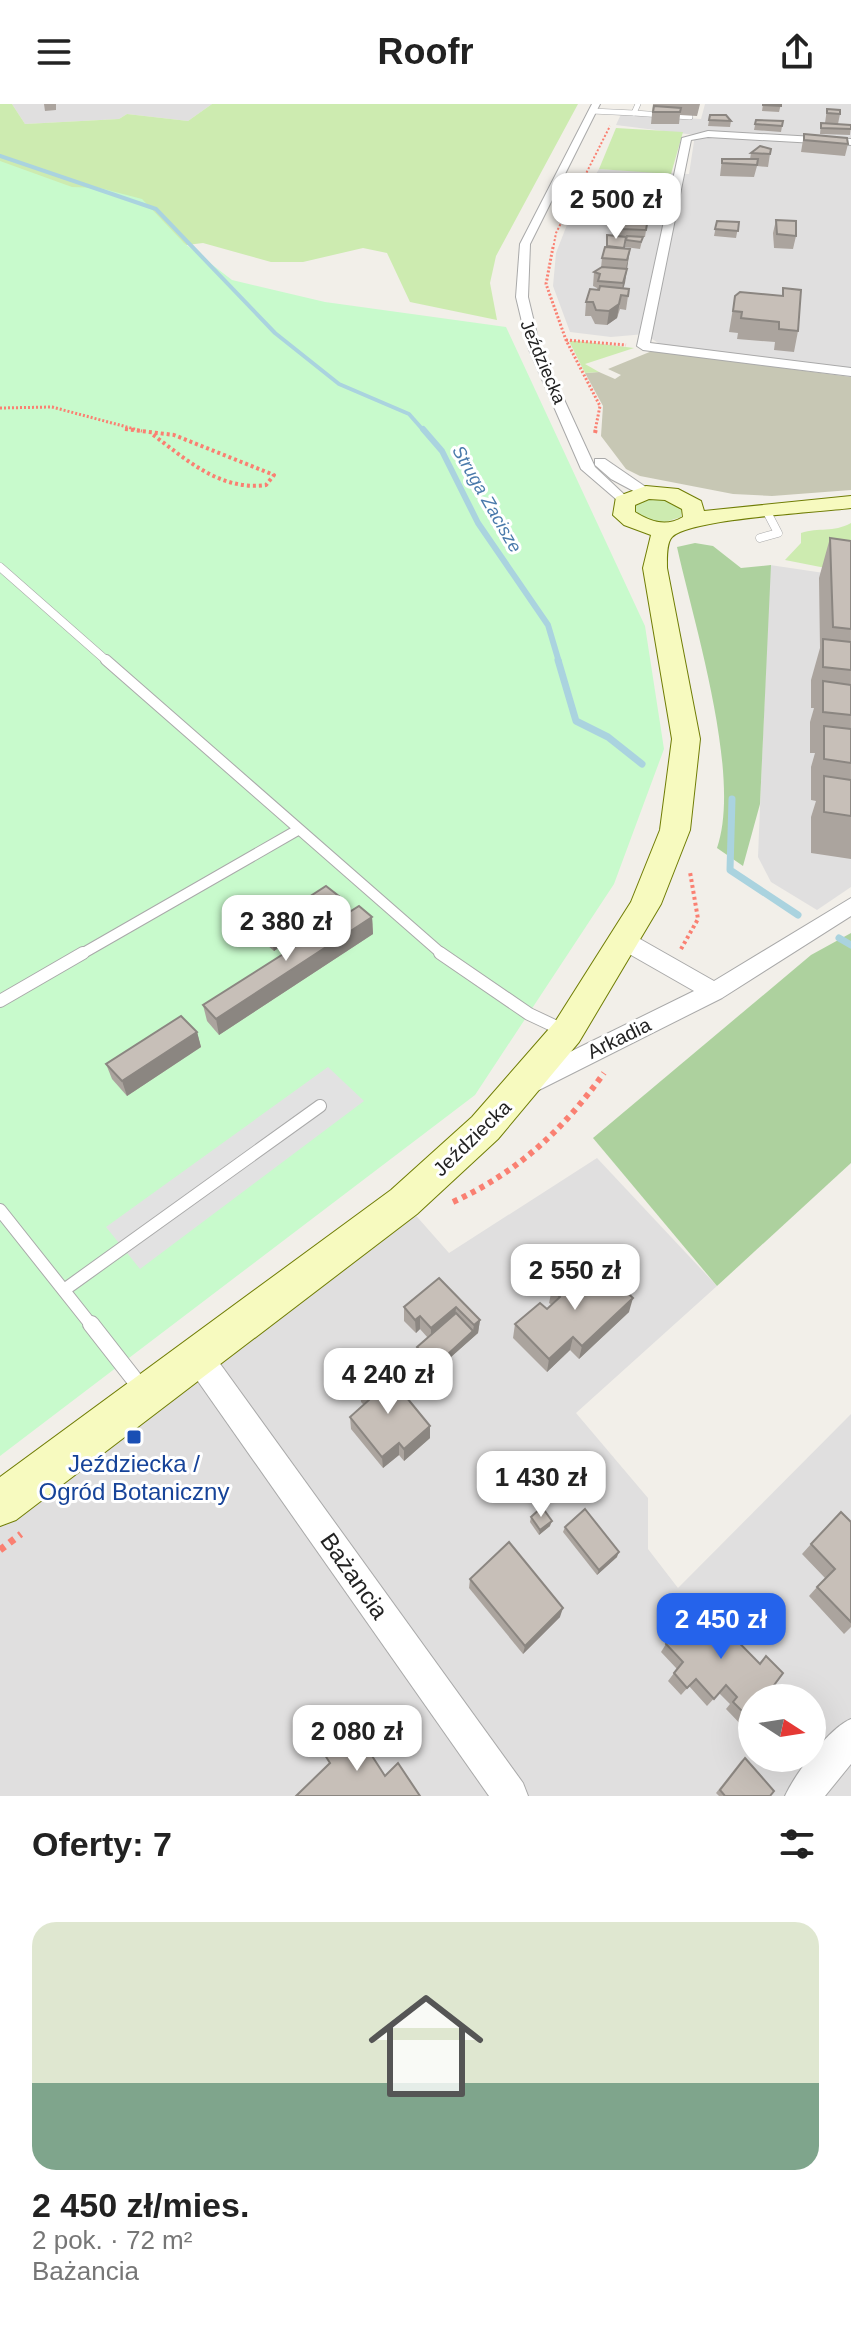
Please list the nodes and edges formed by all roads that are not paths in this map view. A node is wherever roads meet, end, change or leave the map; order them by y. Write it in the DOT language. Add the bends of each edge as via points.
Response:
graph roads {
  1 [pos="638,104"];
  2 [pos="594,107"];
  3 [pos="634,113"];
  4 [pos="690,117"];
  5 [pos="851,142"];
  6 [pos="851,372"];
  7 [pos="579,442"];
  8 [pos="646,492"];
  9 [pos="624,502"];
  10 [pos="851,502"];
  11 [pos="800,506"];
  12 [pos="691,510"];
  13 [pos="767,512"];
  14 [pos="636,524"];
  15 [pos="665,530"];
  16 [pos="760,538"];
  17 [pos="0,567"];
  18 [pos="661,608"];
  19 [pos="296,831"];
  20 [pos="851,906"];
  21 [pos="625,941"];
  22 [pos="714,992"];
  23 [pos="0,1001"];
  24 [pos="567,1032"];
  25 [pos="525,1085"];
  26 [pos="320,1106"];
  27 [pos="0,1210"];
  28 [pos="64,1290"];
  29 [pos="198,1357"];
  30 [pos="146,1395"];
  31 [pos="0,1504"];
  32 [pos="851,1736"];
  33 [pos="510,1796"];
  34 [pos="803,1796"];
  1 -- 3 [label="lane"];
  2 -- 3 [label="lane"];
  2 -- 7 [label="street, Jeździecka" via="525,244 520,284 526,330"];
  3 -- 4 [label="lane"];
  5 -- 6 [label="street" via="708,134 687,138 643,346"];
  7 -- 8 [label="street, Jeździecka" via="616,476"];
  7 -- 9 [label="street, Jeździecka" via="588,469"];
  8 -- 9 [label="street"];
  8 -- 12 [label="street" via="670,494"];
  9 -- 14 [label="street" via="624,515"];
  10 -- 11 [label="street"];
  11 -- 12 [label="street"];
  11 -- 13 [label="street"];
  12 -- 13 [label="street"];
  12 -- 15 [label="street" via="678,528"];
  13 -- 16 [label="lane" via="778,533"];
  14 -- 15 [label="street"];
  14 -- 18 [label="street, Jeździecka" via="636,560"];
  15 -- 18 [label="street, Jeździecka" via="656,552"];
  17 -- 19 [label="lane"];
  18 -- 21 [label="street, Jeździecka" via="686,739 682,791 664,860"];
  19 -- 23 [label="lane"];
  19 -- 24 [label="lane" via="429,946 529,1014"];
  20 -- 22 [label="street, Arkadia"];
  21 -- 22 [label="street"];
  21 -- 24 [label="street, Jeździecka"];
  22 -- 25 [label="street, Arkadia"];
  24 -- 25 [label="street, Jeździecka"];
  25 -- 29 [label="street, Jeździecka" via="404,1202"];
  26 -- 28 [label="lane"];
  27 -- 28 [label="lane"];
  28 -- 30 [label="lane"];
  29 -- 30 [label="street, Jeździecka"];
  29 -- 33 [label="street, Bażancia"];
  30 -- 31 [label="street, Jeździecka"];
  32 -- 34 [label="street"];
}
